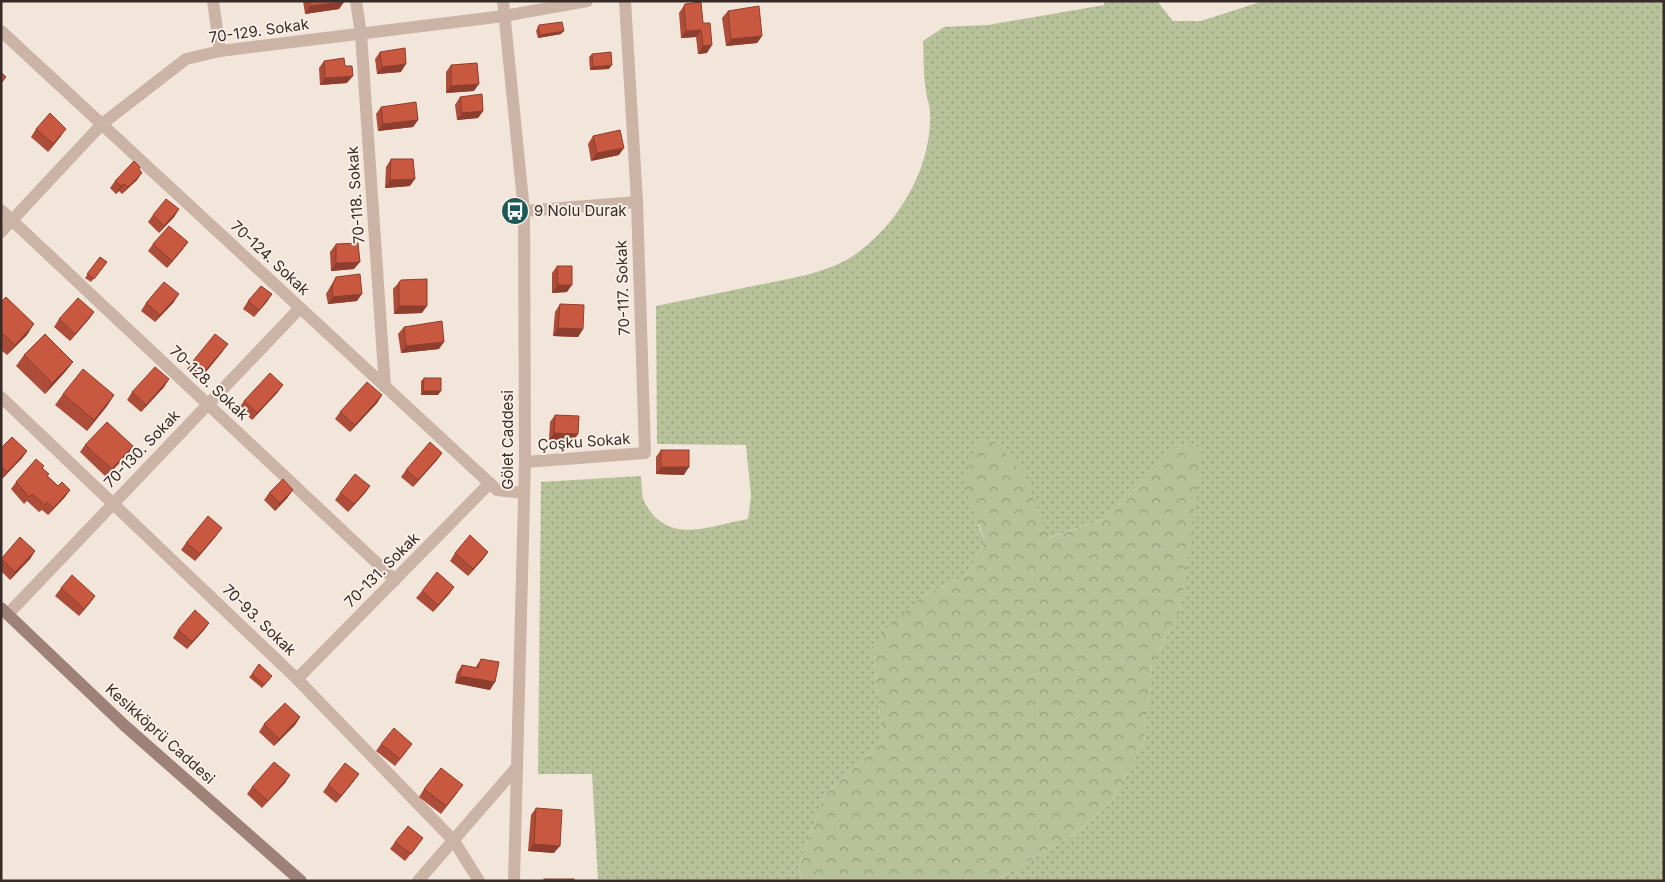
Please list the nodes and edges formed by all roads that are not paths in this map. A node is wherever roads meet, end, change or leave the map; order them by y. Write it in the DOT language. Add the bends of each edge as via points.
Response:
graph roads {
  1 [pos="213,1"];
  2 [pos="356,1"];
  3 [pos="503,1"];
  4 [pos="587,1"];
  5 [pos="625,1"];
  6 [pos="504,16"];
  7 [pos="1,31"];
  8 [pos="360,34"];
  9 [pos="220,51"];
  10 [pos="102,124"];
  11 [pos="637,202"];
  12 [pos="1,210"];
  13 [pos="524,211"];
  14 [pos="12,220"];
  15 [pos="1,232"];
  16 [pos="300,308"];
  17 [pos="385,387"];
  18 [pos="1,397"];
  19 [pos="208,404"];
  20 [pos="645,453"];
  21 [pos="525,462"];
  22 [pos="490,483"];
  23 [pos="524,493"];
  24 [pos="112,503"];
  25 [pos="395,580"];
  26 [pos="4,611"];
  27 [pos="297,679"];
  28 [pos="517,767"];
  29 [pos="454,841"];
  30 [pos="301,881"];
  31 [pos="418,881"];
  32 [pos="479,881"];
  33 [pos="514,881"];
  1 -- 9 [label="street"];
  2 -- 8 [label="street, 70-118. Sokak"];
  3 -- 6 [label="street, Gölet Caddesi"];
  4 -- 6 [label="street, 70-129. Sokak"];
  5 -- 11 [label="street, 70-117. Sokak"];
  6 -- 8 [label="street, 70-129. Sokak"];
  6 -- 13 [label="street, Gölet Caddesi"];
  7 -- 10 [label="street, 70-124. Sokak"];
  8 -- 9 [label="street, 70-129. Sokak"];
  8 -- 17 [label="street, 70-118. Sokak"];
  9 -- 10 [label="street, 70-129. Sokak" via="186,58"];
  10 -- 14 [label="street, 70-129. Sokak"];
  10 -- 16 [label="street, 70-124. Sokak"];
  11 -- 13 [label="street"];
  11 -- 20 [label="street, 70-117. Sokak"];
  12 -- 14 [label="street, 70-128. Sokak"];
  13 -- 21 [label="street, Gölet Caddesi"];
  14 -- 15 [label="street, 70-129. Sokak"];
  14 -- 19 [label="street, 70-128. Sokak"];
  16 -- 17 [label="street, 70-124. Sokak"];
  16 -- 19 [label="street, 70-130. Sokak"];
  17 -- 22 [label="street, 70-124. Sokak"];
  18 -- 24 [label="street, 70-93. Sokak"];
  19 -- 24 [label="street, 70-130. Sokak"];
  19 -- 25 [label="street, 70-128. Sokak"];
  20 -- 21 [label="street, Çoşku Sokak"];
  21 -- 23 [label="street, Gölet Caddesi"];
  22 -- 23 [label="street, 70-124. Sokak" via="497,490"];
  22 -- 25 [label="street, 70-131. Sokak"];
  23 -- 28 [label="street, Gölet Caddesi"];
  24 -- 26 [label="street, 70-130. Sokak"];
  24 -- 27 [label="street, 70-93. Sokak"];
  25 -- 27 [label="street, 70-131. Sokak"];
  26 -- 30 [label="street, Kesikköprü Caddesi" via="124,726"];
  27 -- 29 [label="street, 70-93. Sokak"];
  28 -- 29 [label="street"];
  28 -- 33 [label="street, Gölet Caddesi"];
  29 -- 31 [label="street"];
  29 -- 32 [label="street, 70-93. Sokak"];
}
